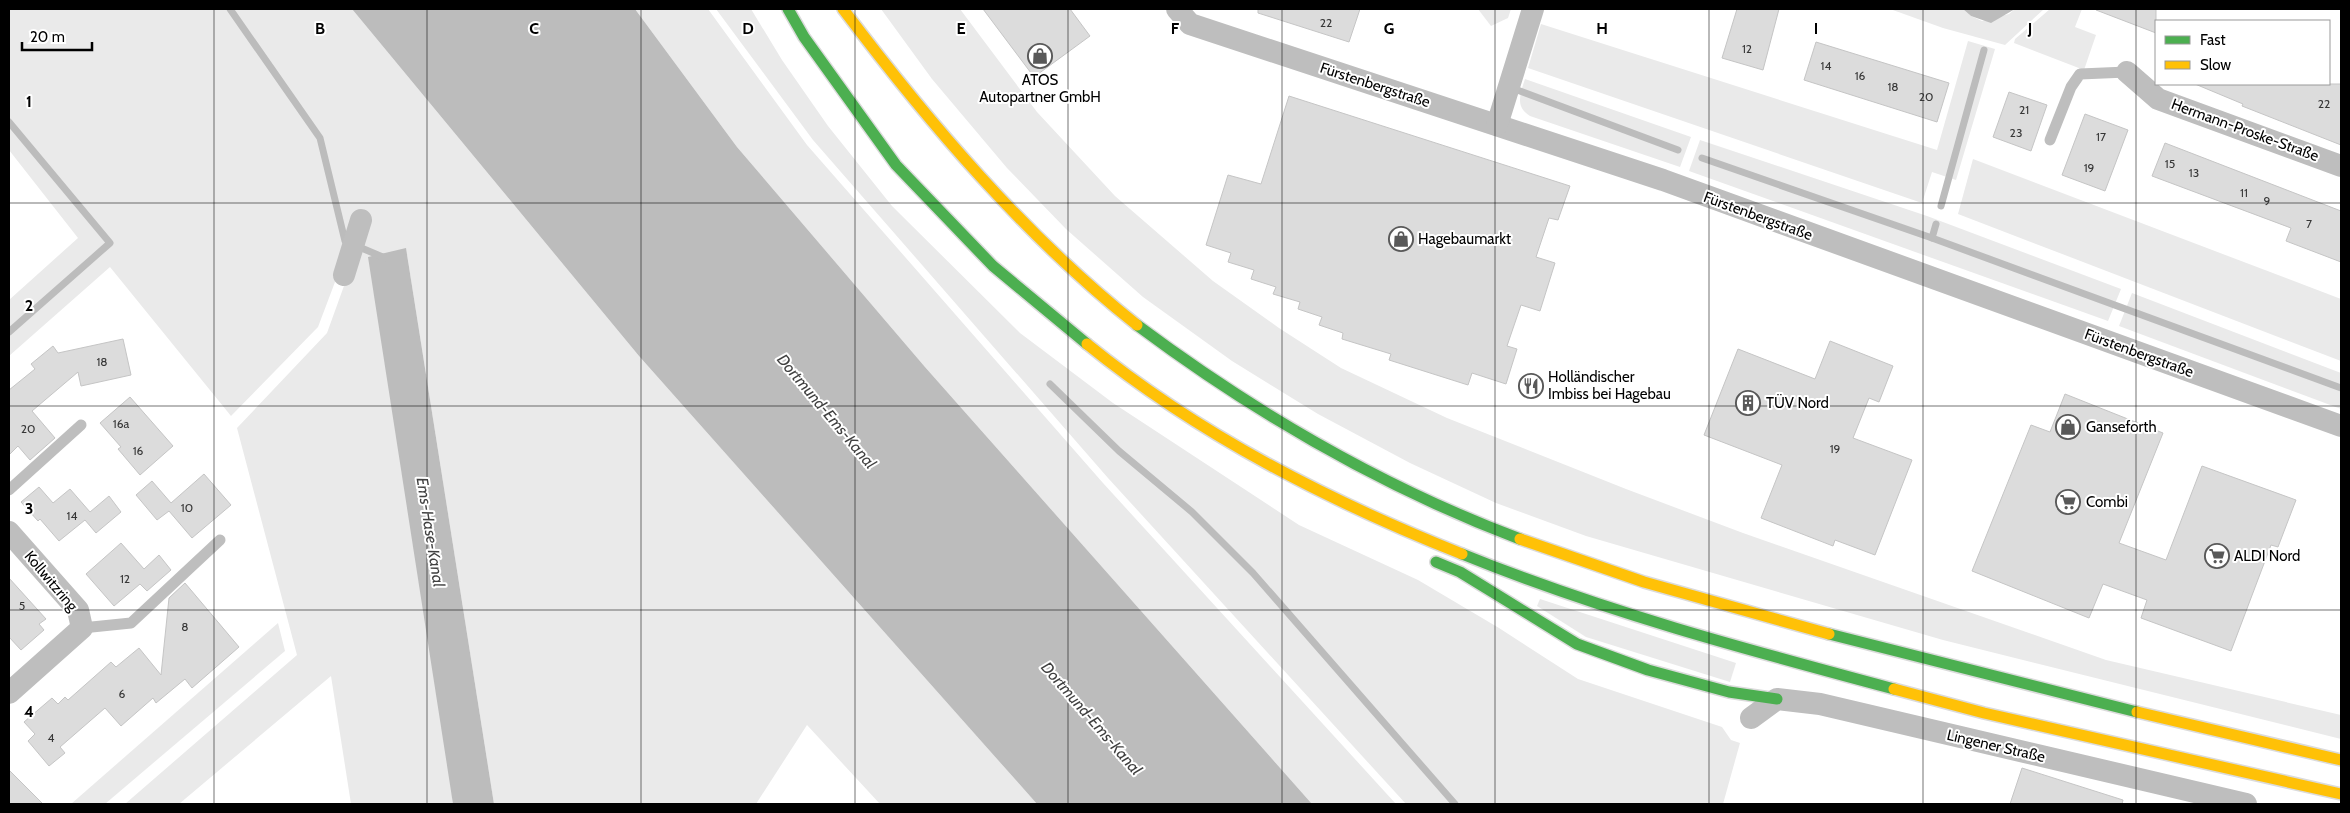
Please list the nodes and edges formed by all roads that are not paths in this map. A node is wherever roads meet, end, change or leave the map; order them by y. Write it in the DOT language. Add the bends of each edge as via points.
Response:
graph roads {
  1 [pos="788,9"];
  2 [pos="843,9"];
  3 [pos="1177,9"];
  4 [pos="1533,9"];
  5 [pos="2128,72"];
  6 [pos="1497,125"];
  7 [pos="2050,140"];
  8 [pos="2341,166"];
  9 [pos="361,220"];
  10 [pos="344,275"];
  11 [pos="81,425"];
  12 [pos="2341,426"];
  13 [pos="1231,443"];
  14 [pos="1280,484"];
  15 [pos="9,490"];
  16 [pos="9,532"];
  17 [pos="220,540"];
  18 [pos="1428,558"];
  19 [pos="82,628"];
  20 [pos="9,693"];
  21 [pos="1777,699"];
  22 [pos="1751,718"];
  23 [pos="2341,760"];
  24 [pos="2341,794"];
  25 [pos="2246,804"];
  1 -- 13 [label="highway" via="804,38 896,165 993,266 1105,358"];
  2 -- 23 [label="highway" via="941,134 991,190 1040,240 1135,324 1216,382 1301,434 1426,500 1570,558 1756,615 1999,679"];
  3 -- 6 [label="street, Fürstenbergstraße" via="1190,24"];
  4 -- 6 [label="street"];
  5 -- 7 [label="lane" via="2080,74 2071,87"];
  5 -- 8 [label="street, Hermann-Proske-Straße" via="2158,99"];
  6 -- 12 [label="street, Fürstenbergstraße" via="1664,180"];
  9 -- 10 [label="street"];
  11 -- 15 [label="lane"];
  13 -- 14 [label="highway"];
  13 -- 24 [label="highway" via="1334,499 1417,536 1531,582 1711,639 1984,713"];
  16 -- 19 [label="street, Kollwitzring" via="78,610"];
  17 -- 19 [label="lane" via="131,623"];
  18 -- 21 [label="highway" via="1460,572 1577,644 1648,670 1711,687"];
  19 -- 20 [label="street, Kollwitzring"];
  21 -- 22 [label="street"];
  21 -- 25 [label="street, Lingener Straße" via="1820,704"];
}
